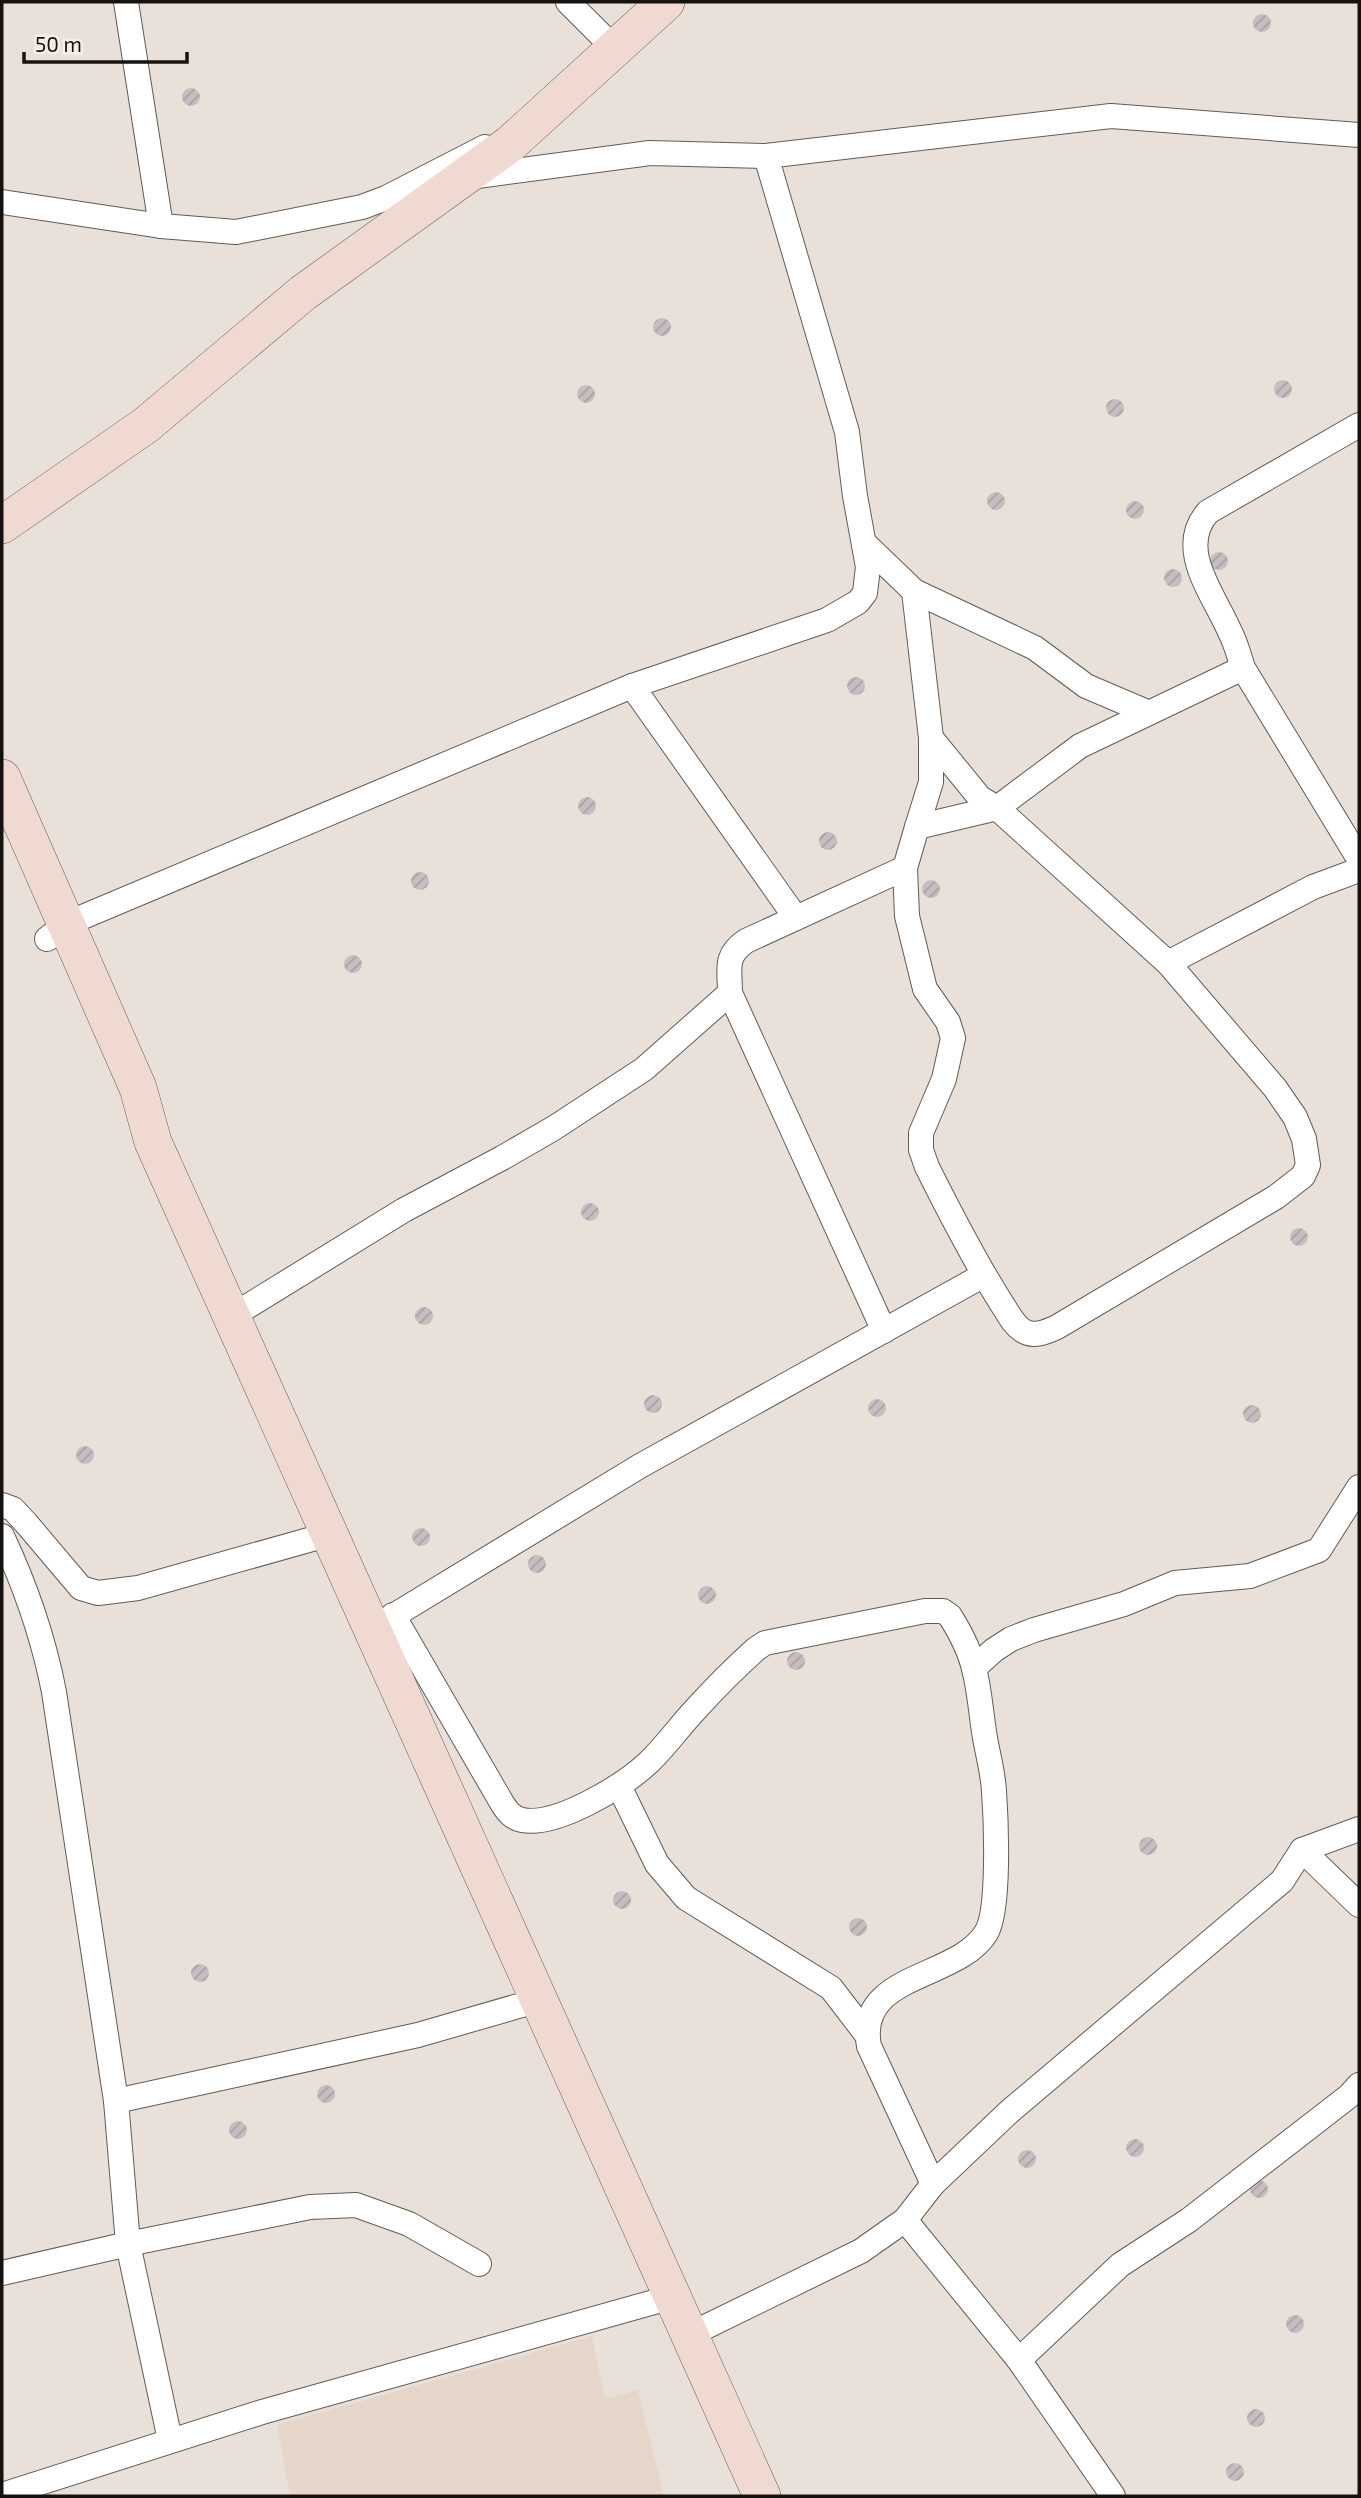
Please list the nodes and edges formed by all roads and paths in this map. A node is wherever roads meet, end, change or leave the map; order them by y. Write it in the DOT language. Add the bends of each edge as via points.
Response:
graph roads {
  1 [pos="126,2"];
  2 [pos="568,2"];
  3 [pos="666,2"];
  4 [pos="615,49"];
  5 [pos="1359,117"];
  6 [pos="1321,131"];
  7 [pos="1359,135"];
  8 [pos="510,144"];
  9 [pos="766,156"];
  10 [pos="463,179"];
  11 [pos="2,202"];
  12 [pos="160,226"];
  13 [pos="1359,425"];
  14 [pos="2,525"];
  15 [pos="864,543"];
  16 [pos="914,591"];
  17 [pos="1243,668"];
  18 [pos="632,686"];
  19 [pos="1147,712"];
  20 [pos="931,738"];
  21 [pos="2,778"];
  22 [pos="997,808"];
  23 [pos="917,827"];
  24 [pos="2,836"];
  25 [pos="1359,859"];
  26 [pos="905,867"];
  27 [pos="1359,870"];
  28 [pos="796,918"];
  29 [pos="57,932"];
  30 [pos="1168,964"];
  31 [pos="730,993"];
  32 [pos="984,1275"];
  33 [pos="232,1316"];
  34 [pos="884,1331"];
  35 [pos="1359,1487"];
  36 [pos="2,1505"];
  37 [pos="330,1534"];
  38 [pos="2,1536"];
  39 [pos="384,1622"];
  40 [pos="974,1668"];
  41 [pos="619,1786"];
  42 [pos="1359,1829"];
  43 [pos="1302,1850"];
  44 [pos="1359,1905"];
  45 [pos="539,2000"];
  46 [pos="866,2035"];
  47 [pos="1359,2085"];
  48 [pos="116,2101"];
  49 [pos="933,2184"];
  50 [pos="905,2220"];
  51 [pos="128,2244"];
  52 [pos="479,2264"];
  53 [pos="2,2273"];
  54 [pos="672,2297"];
  55 [pos="689,2335"];
  56 [pos="1019,2360"];
  57 [pos="170,2440"];
  58 [pos="2,2495"];
  59 [pos="762,2496"];
  60 [pos="1113,2496"];
  1 -- 12 [label="street"];
  2 -- 4 [label="street"];
  3 -- 4 [label="street"];
  4 -- 8 [label="street"];
  5 -- 6 [label="street"];
  6 -- 7 [label="street"];
  6 -- 9 [label="street" via="1111,116"];
  8 -- 10 [label="street"];
  8 -- 12 [label="street" via="472,152 362,207 236,232"];
  9 -- 10 [label="street" via="650,153"];
  9 -- 15 [label="street" via="847,432"];
  10 -- 14 [label="street" via="303,293 146,425"];
  11 -- 12 [label="street"];
  13 -- 17 [label="street" via="1218,505 1200,521 1195,542 1198,566"];
  15 -- 16 [label="street"];
  15 -- 18 [label="street" via="868,582 865,593 850,609"];
  16 -- 19 [label="street" via="1035,648 1086,686"];
  16 -- 20 [label="street"];
  17 -- 19 [label="street"];
  17 -- 25 [label="street"];
  18 -- 28 [label="street"];
  18 -- 29 [label="street"];
  19 -- 22 [label="street" via="1080,746"];
  20 -- 22 [label="street" via="980,798"];
  20 -- 23 [label="street" via="931,782"];
  21 -- 29 [label="street"];
  22 -- 23 [label="street"];
  22 -- 30 [label="street"];
  23 -- 26 [label="street"];
  24 -- 29 [label="street"];
  26 -- 28 [label="street"];
  26 -- 32 [label="street" via="907,916 925,989 948,1022 953,1038 944,1079 921,1133 921,1150"];
  27 -- 30 [label="street" via="1312,887"];
  28 -- 31 [label="street" via="735,949 730,958"];
  29 -- 33 [label="street" via="138,1088 153,1142"];
  30 -- 32 [label="street" via="1295,1117 1307,1152 1303,1176 1276,1197 1042,1333 1021,1330"];
  31 -- 33 [label="street" via="622,1084"];
  31 -- 34 [label="street"];
  32 -- 34 [label="street"];
  33 -- 37 [label="street"];
  34 -- 39 [label="street" via="640,1466"];
  35 -- 40 [label="street" via="1319,1550 1250,1576 1175,1583 1034,1630 1011,1639"];
  36 -- 37 [label="street" via="13,1509 32,1528 81,1588 98,1593 138,1588"];
  37 -- 39 [label="street"];
  38 -- 48 [label="street" via="24,1583 50,1673"];
  39 -- 41 [label="street" via="508,1814 521,1820 544,1818"];
  39 -- 45 [label="street"];
  40 -- 41 [label="street" via="957,1627 943,1611 773,1641 749,1655 649,1762"];
  40 -- 46 [label="street" via="994,1789 995,1873 988,1931 968,1953 895,1987 871,2012"];
  41 -- 46 [label="street" via="657,1864 686,1898 831,1988"];
  42 -- 43 [label="street"];
  43 -- 44 [label="street"];
  43 -- 49 [label="street" via="1282,1881 1010,2111"];
  45 -- 48 [label="street" via="418,2035"];
  45 -- 54 [label="street"];
  46 -- 49 [label="street"];
  47 -- 56 [label="street" via="1189,2220 1120,2265"];
  48 -- 51 [label="street"];
  49 -- 50 [label="street"];
  50 -- 55 [label="street" via="861,2251"];
  50 -- 56 [label="street"];
  51 -- 52 [label="street" via="310,2207 356,2205 408,2224"];
  51 -- 53 [label="street"];
  51 -- 57 [label="street"];
  54 -- 55 [label="street"];
  54 -- 57 [label="street"];
  55 -- 59 [label="street"];
  56 -- 60 [label="street"];
  57 -- 58 [label="street"];
}
